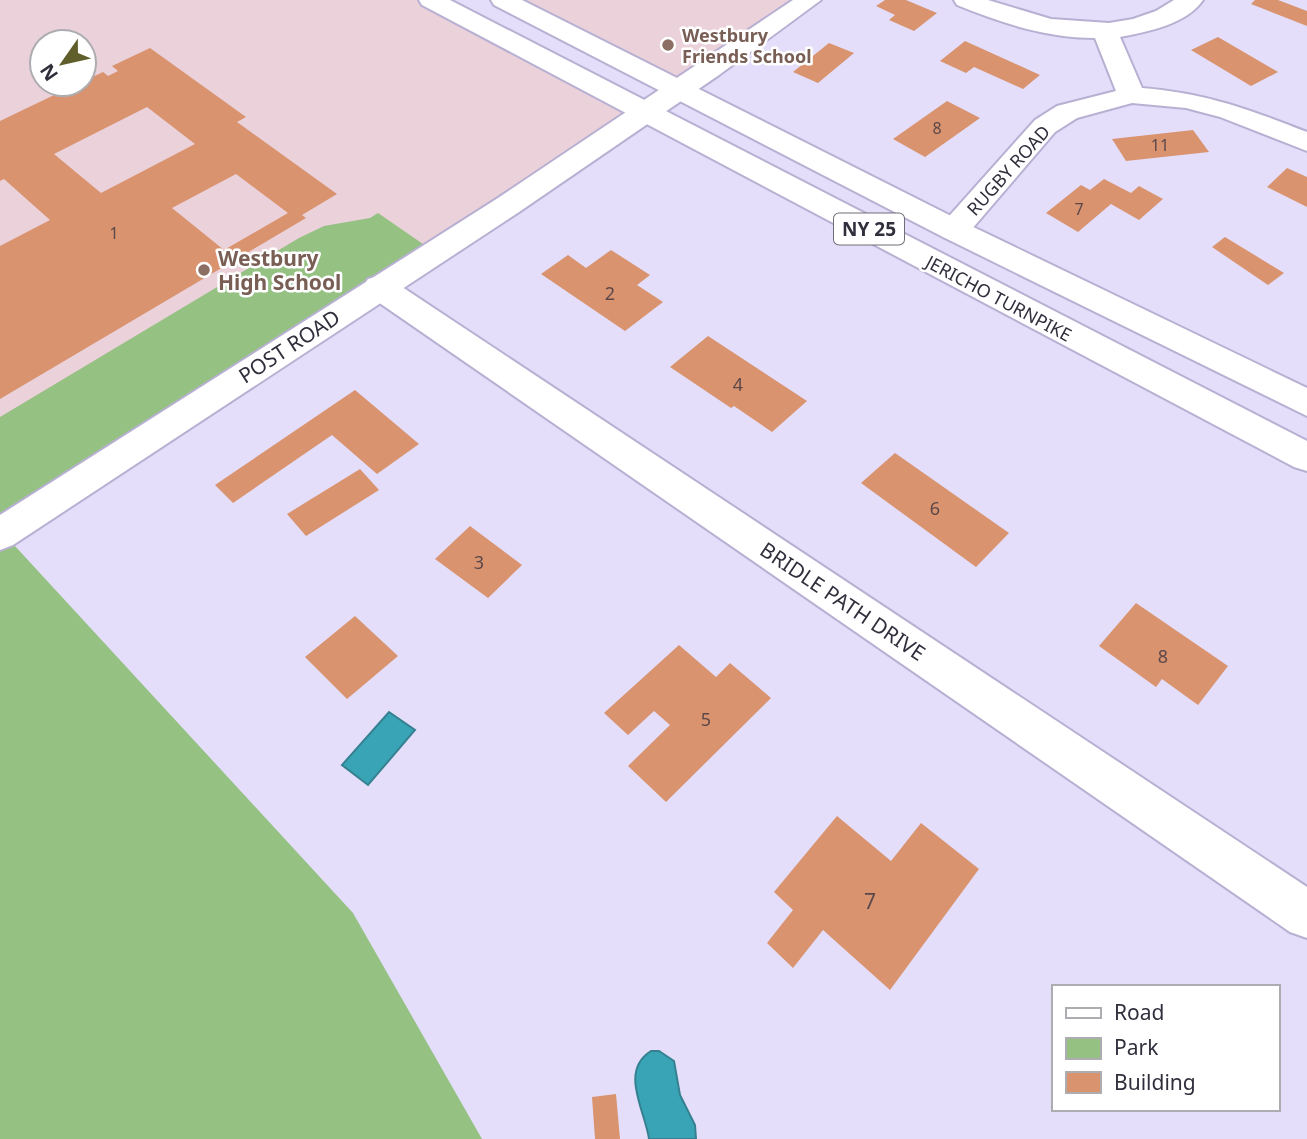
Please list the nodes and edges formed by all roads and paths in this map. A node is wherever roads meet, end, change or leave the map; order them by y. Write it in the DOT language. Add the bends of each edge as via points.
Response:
graph roads {
  1 [pos="431,0"];
  2 [pos="503,0"];
  3 [pos="809,0"];
  4 [pos="966,0"];
  5 [pos="1191,0"];
  6 [pos="1107,33"];
  7 [pos="680,91"];
  8 [pos="1131,95"];
  9 [pos="648,111"];
  10 [pos="1307,142"];
  11 [pos="954,230"];
  12 [pos="379,287"];
  13 [pos="1307,403"];
  14 [pos="1307,457"];
  15 [pos="0,534"];
  16 [pos="1307,915"];
  1 -- 9 [label="main road, JERICHO TURNPIKE / NY 25"];
  2 -- 7 [label="main road, JERICHO TURNPIKE / NY 25"];
  3 -- 7 [label="main road, POST ROAD"];
  4 -- 6 [label="main road" via="1024,21"];
  5 -- 6 [label="main road" via="1155,22"];
  6 -- 8 [label="main road"];
  7 -- 9 [label="main road, POST ROAD"];
  7 -- 11 [label="main road, JERICHO TURNPIKE / NY 25"];
  8 -- 10 [label="main road, RUGBY ROAD" via="1230,110"];
  8 -- 11 [label="main road, RUGBY ROAD" via="1067,112 1045,126"];
  9 -- 12 [label="main road, POST ROAD"];
  9 -- 14 [label="main road, JERICHO TURNPIKE / NY 25"];
  11 -- 13 [label="main road, JERICHO TURNPIKE / NY 25"];
  12 -- 15 [label="main road, POST ROAD"];
  12 -- 16 [label="main road, BRIDLE PATH DRIVE"];
}
